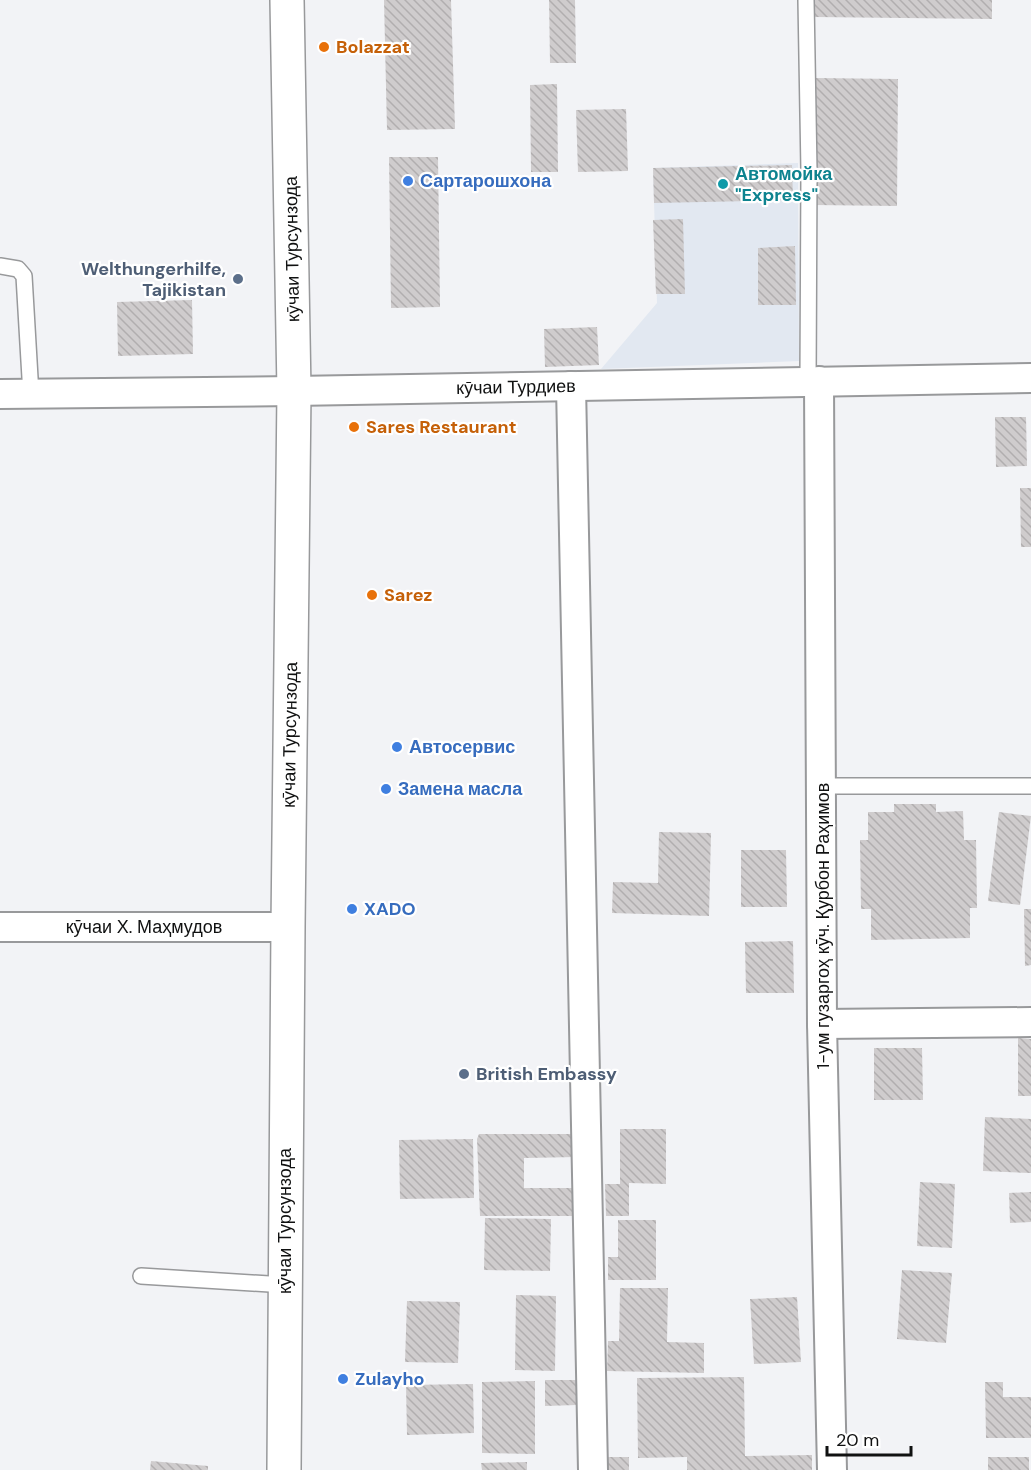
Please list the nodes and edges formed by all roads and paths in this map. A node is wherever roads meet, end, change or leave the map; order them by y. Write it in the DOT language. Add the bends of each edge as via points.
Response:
graph roads {
  1 [pos="287,0"];
  2 [pos="806,0"];
  3 [pos="0,266"];
  4 [pos="1031,378"];
  5 [pos="813,382"];
  6 [pos="571,386"];
  7 [pos="294,392"];
  8 [pos="0,394"];
  9 [pos="31,395"];
  10 [pos="822,786"];
  11 [pos="1031,786"];
  12 [pos="0,927"];
  13 [pos="288,927"];
  14 [pos="1031,1022"];
  15 [pos="822,1024"];
  16 [pos="141,1276"];
  17 [pos="285,1285"];
  18 [pos="284,1470"];
  19 [pos="593,1470"];
  20 [pos="832,1470"];
  1 -- 7 [label="main road, кӯчаи Турсунзода"];
  2 -- 5 [label="lane"];
  3 -- 9 [label="lane" via="18,269 24,276"];
  4 -- 5 [label="street, кӯчаи Турдиев"];
  5 -- 6 [label="street, кӯчаи Турдиев"];
  5 -- 10 [label="street, 1-ум гузаргоҳ кӯч. Қурбон Раҳимов"];
  6 -- 7 [label="street, кӯчаи Турдиев"];
  6 -- 19 [label="street"];
  7 -- 9 [label="street, кӯчаи Турдиев"];
  7 -- 13 [label="main road, кӯчаи Турсунзода"];
  8 -- 9 [label="street, кӯчаи Турдиев"];
  10 -- 11 [label="lane"];
  10 -- 15 [label="street, 1-ум гузаргоҳ кӯч. Қурбон Раҳимов"];
  12 -- 13 [label="street, кӯчаи Х. Маҳмудов"];
  13 -- 17 [label="main road, кӯчаи Турсунзода"];
  14 -- 15 [label="street"];
  15 -- 20 [label="street, 1-ум гузаргоҳ кӯч. Қурбон Раҳимов"];
  16 -- 17 [label="lane"];
  17 -- 18 [label="main road, кӯчаи Турсунзода"];
}
